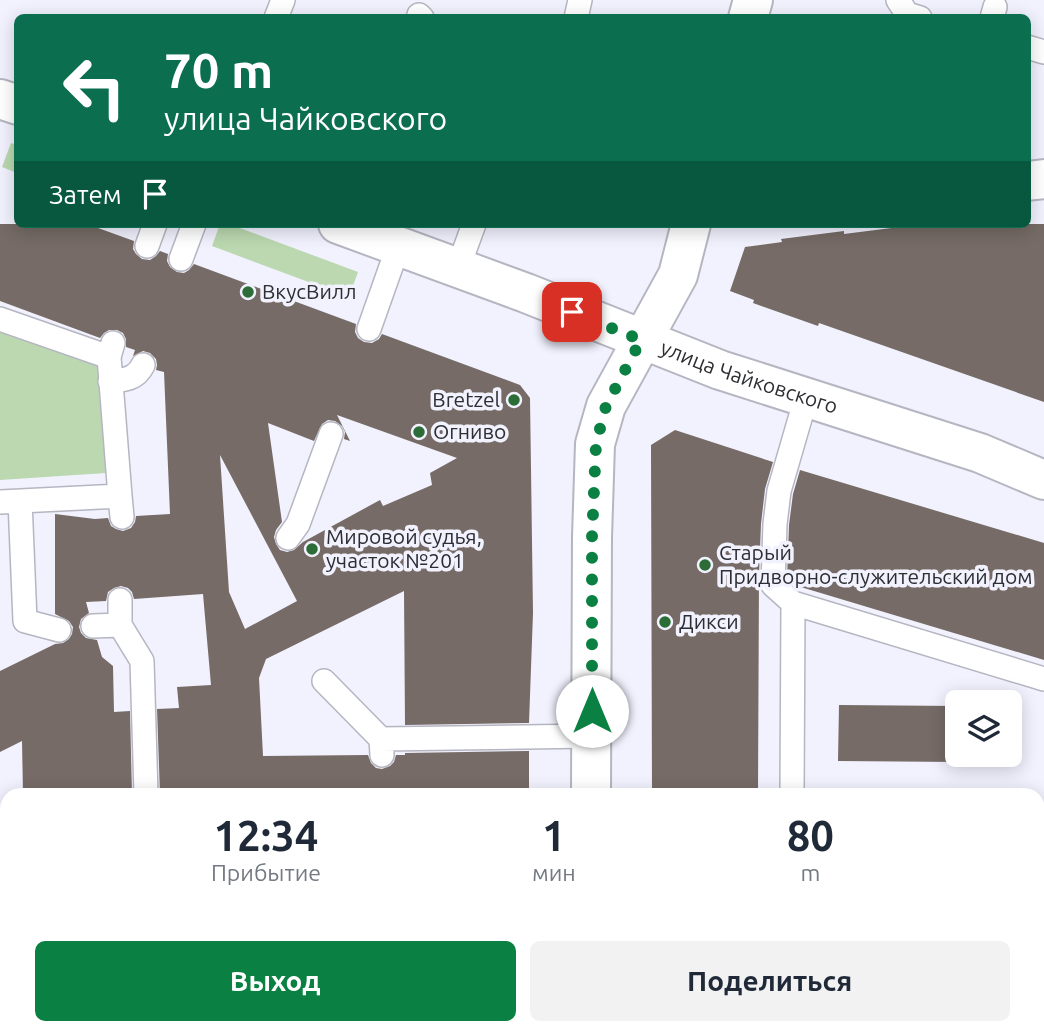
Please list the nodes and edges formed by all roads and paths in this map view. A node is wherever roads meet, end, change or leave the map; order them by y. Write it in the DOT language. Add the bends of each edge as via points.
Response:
graph roads {
  1 [pos="154,228"];
  2 [pos="193,228"];
  3 [pos="348,228"];
  4 [pos="473,228"];
  5 [pos="695,228"];
  6 [pos="147,246"];
  7 [pos="398,247"];
  8 [pos="181,259"];
  9 [pos="458,268"];
  10 [pos="0,319"];
  11 [pos="369,329"];
  12 [pos="641,340"];
  13 [pos="143,365"];
  14 [pos="110,381"];
  15 [pos="806,398"];
  16 [pos="331,434"];
  17 [pos="1044,480"];
  18 [pos="10,501"];
  19 [pos="288,538"];
  20 [pos="120,600"];
  21 [pos="793,603"];
  22 [pos="120,625"];
  23 [pos="93,626"];
  24 [pos="59,630"];
  25 [pos="1044,679"];
  26 [pos="324,681"];
  27 [pos="592,736"];
  28 [pos="146,788"];
  29 [pos="592,788"];
  30 [pos="792,788"];
  1 -- 6 [label="lane"];
  2 -- 8 [label="lane"];
  3 -- 7 [label="street, улица Чайковского"];
  4 -- 9 [label="lane"];
  5 -- 12 [label="street" via="678,275"];
  7 -- 9 [label="street, улица Чайковского"];
  7 -- 11 [label="lane"];
  9 -- 12 [label="street, улица Чайковского"];
  10 -- 14 [label="lane" via="111,350"];
  12 -- 15 [label="street, улица Чайковского"];
  12 -- 27 [label="street" via="606,406 596,444"];
  13 -- 14 [label="lane" via="129,379"];
  14 -- 18 [label="lane" via="121,506"];
  15 -- 17 [label="street, улица Чайковского" via="980,453"];
  15 -- 21 [label="lane" via="779,491 775,524 773,585"];
  16 -- 19 [label="lane" via="298,524"];
  18 -- 24 [label="lane" via="25,621"];
  20 -- 22 [label="lane"];
  21 -- 25 [label="lane"];
  21 -- 30 [label="lane"];
  22 -- 23 [label="lane"];
  22 -- 28 [label="lane" via="142,662"];
  26 -- 27 [label="lane" via="382,747"];
  27 -- 29 [label="street"];
}
